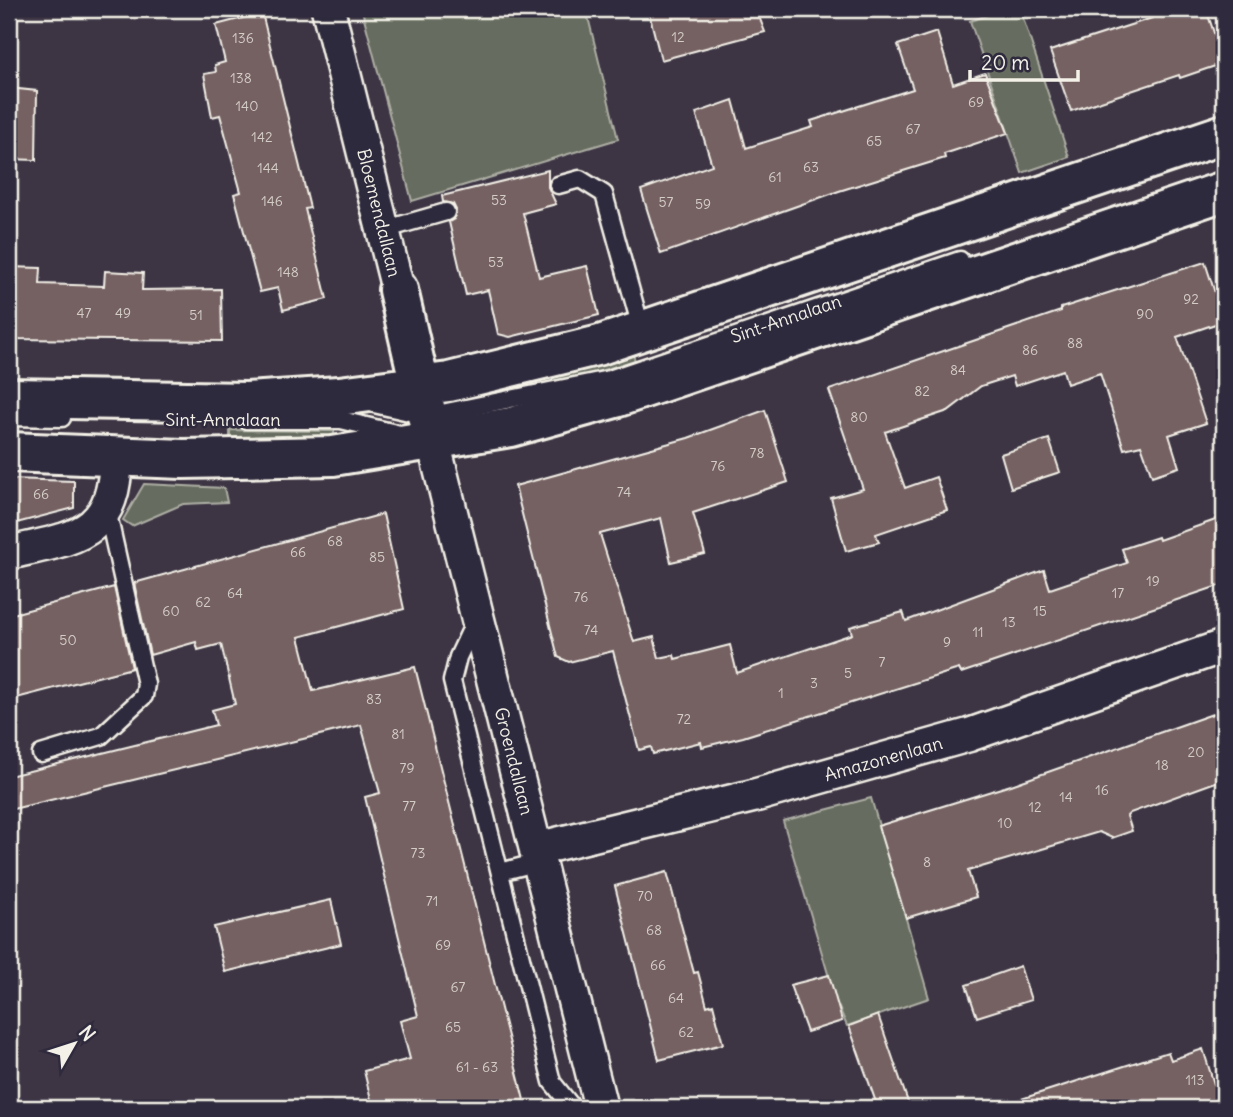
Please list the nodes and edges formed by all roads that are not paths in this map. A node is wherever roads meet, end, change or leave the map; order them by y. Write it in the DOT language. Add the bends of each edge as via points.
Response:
graph roads {
  1 [pos="328,9"];
  2 [pos="1224,134"];
  3 [pos="558,185"];
  4 [pos="1224,191"];
  5 [pos="446,212"];
  6 [pos="383,230"];
  7 [pos="980,254"];
  8 [pos="398,290"];
  9 [pos="642,331"];
  10 [pos="9,398"];
  11 [pos="427,415"];
  12 [pos="9,417"];
  13 [pos="74,418"];
  14 [pos="228,420"];
  15 [pos="9,453"];
  16 [pos="116,455"];
  17 [pos="107,509"];
  18 [pos="9,553"];
  19 [pos="477,616"];
  20 [pos="1224,646"];
  21 [pos="41,754"];
  22 [pos="538,856"];
  23 [pos="500,872"];
  24 [pos="573,1108"];
  25 [pos="601,1108"];
  1 -- 6 [label="street, Bloemendallaan"];
  2 -- 9 [label="main road, Sint-Annalaan"];
  3 -- 9 [label="lane" via="580,179 604,194"];
  4 -- 11 [label="main road, Sint-Annalaan" via="615,398 511,427"];
  5 -- 6 [label="lane"];
  6 -- 8 [label="street, Bloemendallaan"];
  7 -- 11 [label="lane, Sint-Annalaan" via="609,379"];
  8 -- 11 [label="main road, Bloemendallaan"];
  9 -- 11 [label="main road, Sint-Annalaan"];
  10 -- 11 [label="main road, Sint-Annalaan" via="247,402 339,396"];
  11 -- 14 [label="lane, Sint-Annalaan"];
  11 -- 16 [label="main road, Sint-Annalaan" via="345,455 250,460"];
  11 -- 19 [label="street, Groendallaan"];
  12 -- 13 [label="lane"];
  15 -- 16 [label="main road, Sint-Annalaan"];
  16 -- 17 [label="street" via="115,485"];
  17 -- 18 [label="street" via="93,525 71,538"];
  17 -- 21 [label="lane" via="146,684 144,696 101,736"];
  19 -- 22 [label="street, Groendallaan"];
  19 -- 23 [label="lane" via="452,681"];
  20 -- 22 [label="street, Amazonenlaan" via="909,753"];
  22 -- 23 [label="lane"];
  22 -- 25 [label="street, Groendallaan"];
  23 -- 24 [label="lane" via="552,1082"];
}
